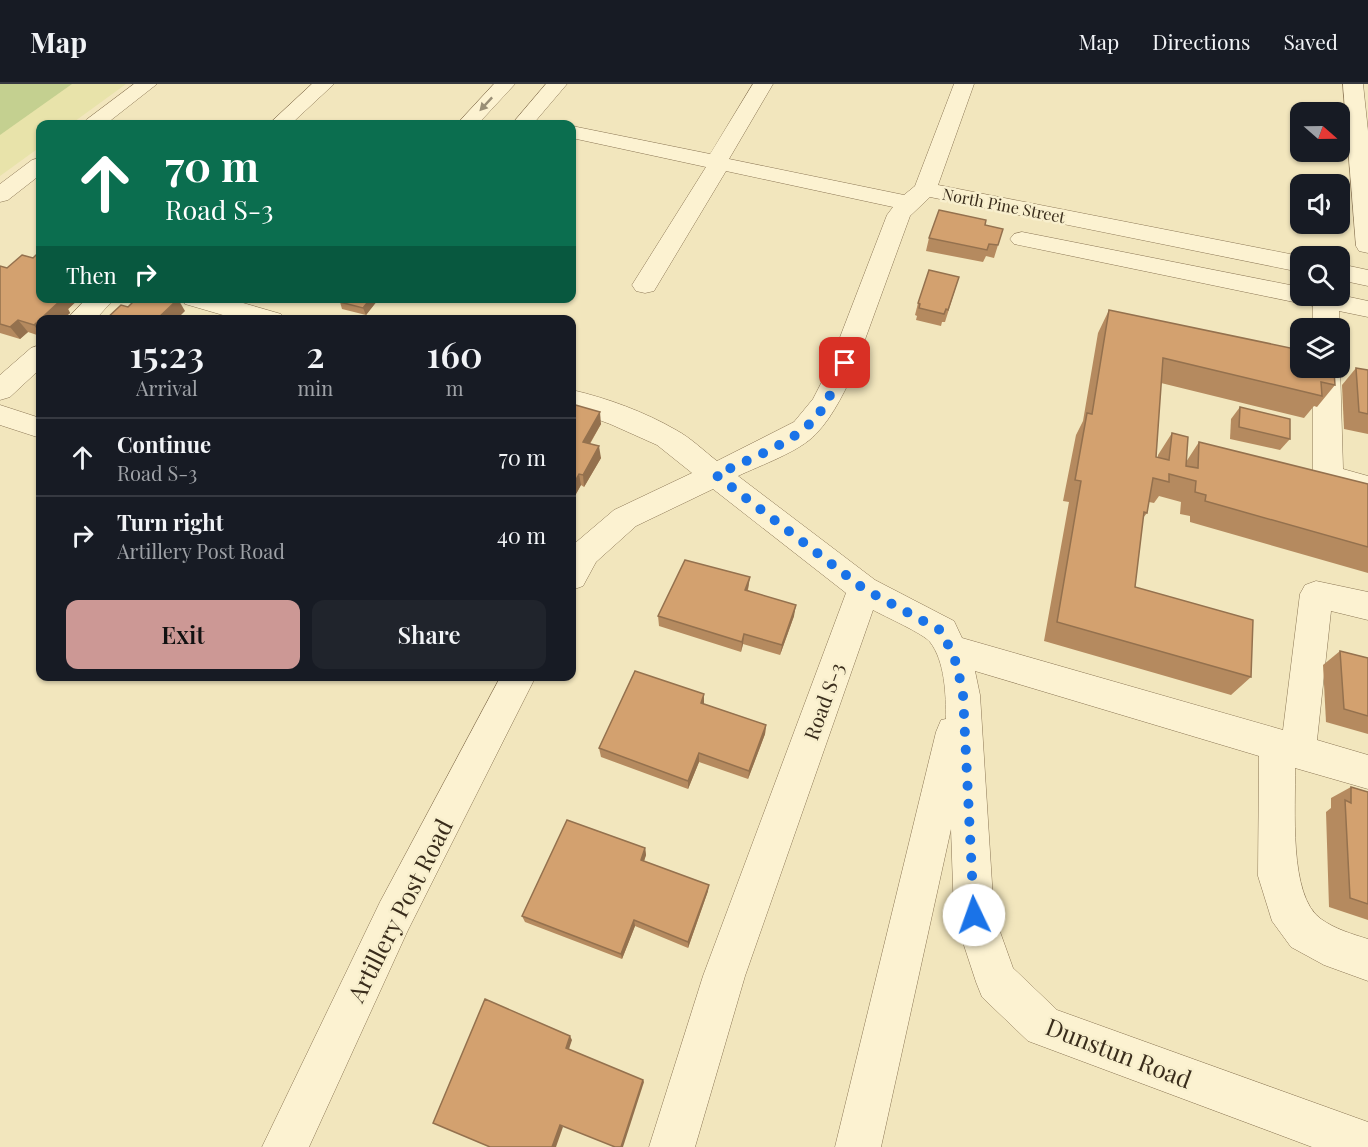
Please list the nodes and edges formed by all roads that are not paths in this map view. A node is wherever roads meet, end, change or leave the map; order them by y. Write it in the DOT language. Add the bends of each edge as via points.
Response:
graph roads {
  1 [pos="147,84"];
  2 [pos="324,84"];
  3 [pos="505,84"];
  4 [pos="557,84"];
  5 [pos="763,84"];
  6 [pos="964,84"];
  7 [pos="1353,84"];
  8 [pos="98,120"];
  9 [pos="284,120"];
  10 [pos="471,120"];
  11 [pos="529,120"];
  12 [pos="576,133"];
  13 [pos="718,163"];
  14 [pos="36,168"];
  15 [pos="0,195"];
  16 [pos="917,196"];
  17 [pos="1022,239"];
  18 [pos="1368,246"];
  19 [pos="1290,262"];
  20 [pos="1350,274"];
  21 [pos="1368,278"];
  22 [pos="645,285"];
  23 [pos="1290,294"];
  24 [pos="98,303"];
  25 [pos="212,303"];
  26 [pos="1350,306"];
  27 [pos="1368,309"];
  28 [pos="84,315"];
  29 [pos="254,315"];
  30 [pos="36,358"];
  31 [pos="1327,378"];
  32 [pos="0,390"];
  33 [pos="576,401"];
  34 [pos="0,415"];
  35 [pos="36,427"];
  36 [pos="716,475"];
  37 [pos="1368,487"];
  38 [pos="576,570"];
  39 [pos="864,589"];
  40 [pos="1368,606"];
  41 [pos="950,650"];
  42 [pos="516,681"];
  43 [pos="963,695"];
  44 [pos="1287,749"];
  45 [pos="1368,772"];
  46 [pos="1368,960"];
  47 [pos="1368,1145"];
  48 [pos="285,1147"];
  49 [pos="672,1147"];
  50 [pos="858,1147"];
  1 -- 8 [label="street"];
  2 -- 9 [label="street"];
  3 -- 10 [label="street, one-way"];
  4 -- 11 [label="street"];
  5 -- 13 [label="street"];
  6 -- 16 [label="street"];
  7 -- 18 [label="street"];
  12 -- 13 [label="street, North Pine Street"];
  13 -- 16 [label="street, North Pine Street"];
  13 -- 22 [label="street"];
  14 -- 15 [label="street"];
  16 -- 19 [label="street, North Pine Street"];
  16 -- 36 [label="street" via="899,215 848,354 817,417 804,429"];
  17 -- 23 [label="street"];
  20 -- 21 [label="street"];
  24 -- 28 [label="street"];
  25 -- 29 [label="street"];
  26 -- 27 [label="street"];
  30 -- 32 [label="street"];
  31 -- 37 [label="street" via="1328,476"];
  33 -- 36 [label="street" via="604,408 667,438"];
  34 -- 35 [label="street"];
  36 -- 38 [label="street" via="625,518 585,553"];
  36 -- 39 [label="street"];
  39 -- 41 [label="street, Dunstun Road" via="942,631"];
  39 -- 49 [label="street, Road S-3" via="724,976"];
  40 -- 44 [label="street" via="1316,594"];
  41 -- 43 [label="street, Dunstun Road"];
  41 -- 44 [label="street"];
  42 -- 48 [label="street, Artillery Post Road" via="394,916"];
  43 -- 47 [label="street, Dunstun Road" via="974,915 997,982 1043,1026"];
  43 -- 50 [label="street"];
  44 -- 45 [label="street"];
  44 -- 46 [label="street" via="1278,876 1286,907 1305,933"];
}
